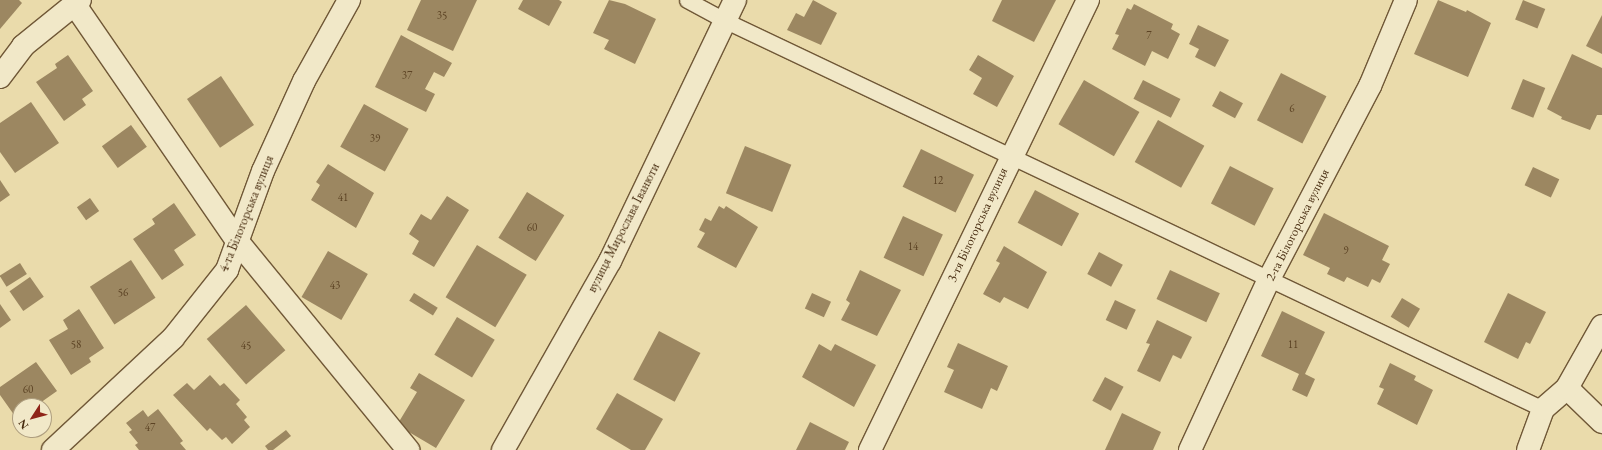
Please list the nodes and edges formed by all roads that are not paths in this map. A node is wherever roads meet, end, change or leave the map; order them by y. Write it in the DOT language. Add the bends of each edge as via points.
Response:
graph roads {
  1 [pos="349,0"];
  2 [pos="686,0"];
  3 [pos="735,0"];
  4 [pos="1088,0"];
  5 [pos="1406,0"];
  6 [pos="78,3"];
  7 [pos="726,21"];
  8 [pos="0,77"];
  9 [pos="1011,156"];
  10 [pos="238,242"];
  11 [pos="1269,279"];
  12 [pos="1602,326"];
  13 [pos="1566,388"];
  14 [pos="1543,409"];
  15 [pos="1602,422"];
  16 [pos="53,450"];
  17 [pos="408,450"];
  18 [pos="503,450"];
  19 [pos="870,450"];
  20 [pos="1190,450"];
  21 [pos="1528,450"];
  1 -- 10 [label="street, 4-та Білогорська вулиця" via="304,81 266,164"];
  2 -- 7 [label="lane"];
  3 -- 7 [label="street, вулиця Мирослава Іванюти"];
  4 -- 9 [label="street, 3-тя Білогорська вулиця"];
  5 -- 11 [label="street, 2-га Білогорська вулиця" via="1370,86"];
  6 -- 8 [label="street" via="23,46"];
  6 -- 10 [label="street"];
  7 -- 9 [label="lane"];
  7 -- 18 [label="street, вулиця Мирослава Іванюти" via="610,261"];
  9 -- 11 [label="lane"];
  9 -- 19 [label="street, 3-тя Білогорська вулиця"];
  10 -- 16 [label="street, 4-та Білогорська вулиця" via="227,270 173,338"];
  10 -- 17 [label="street"];
  11 -- 14 [label="lane"];
  11 -- 20 [label="street, 2-га Білогорська вулиця"];
  12 -- 13 [label="street"];
  13 -- 14 [label="street"];
  13 -- 15 [label="street"];
  14 -- 21 [label="street"];
}
